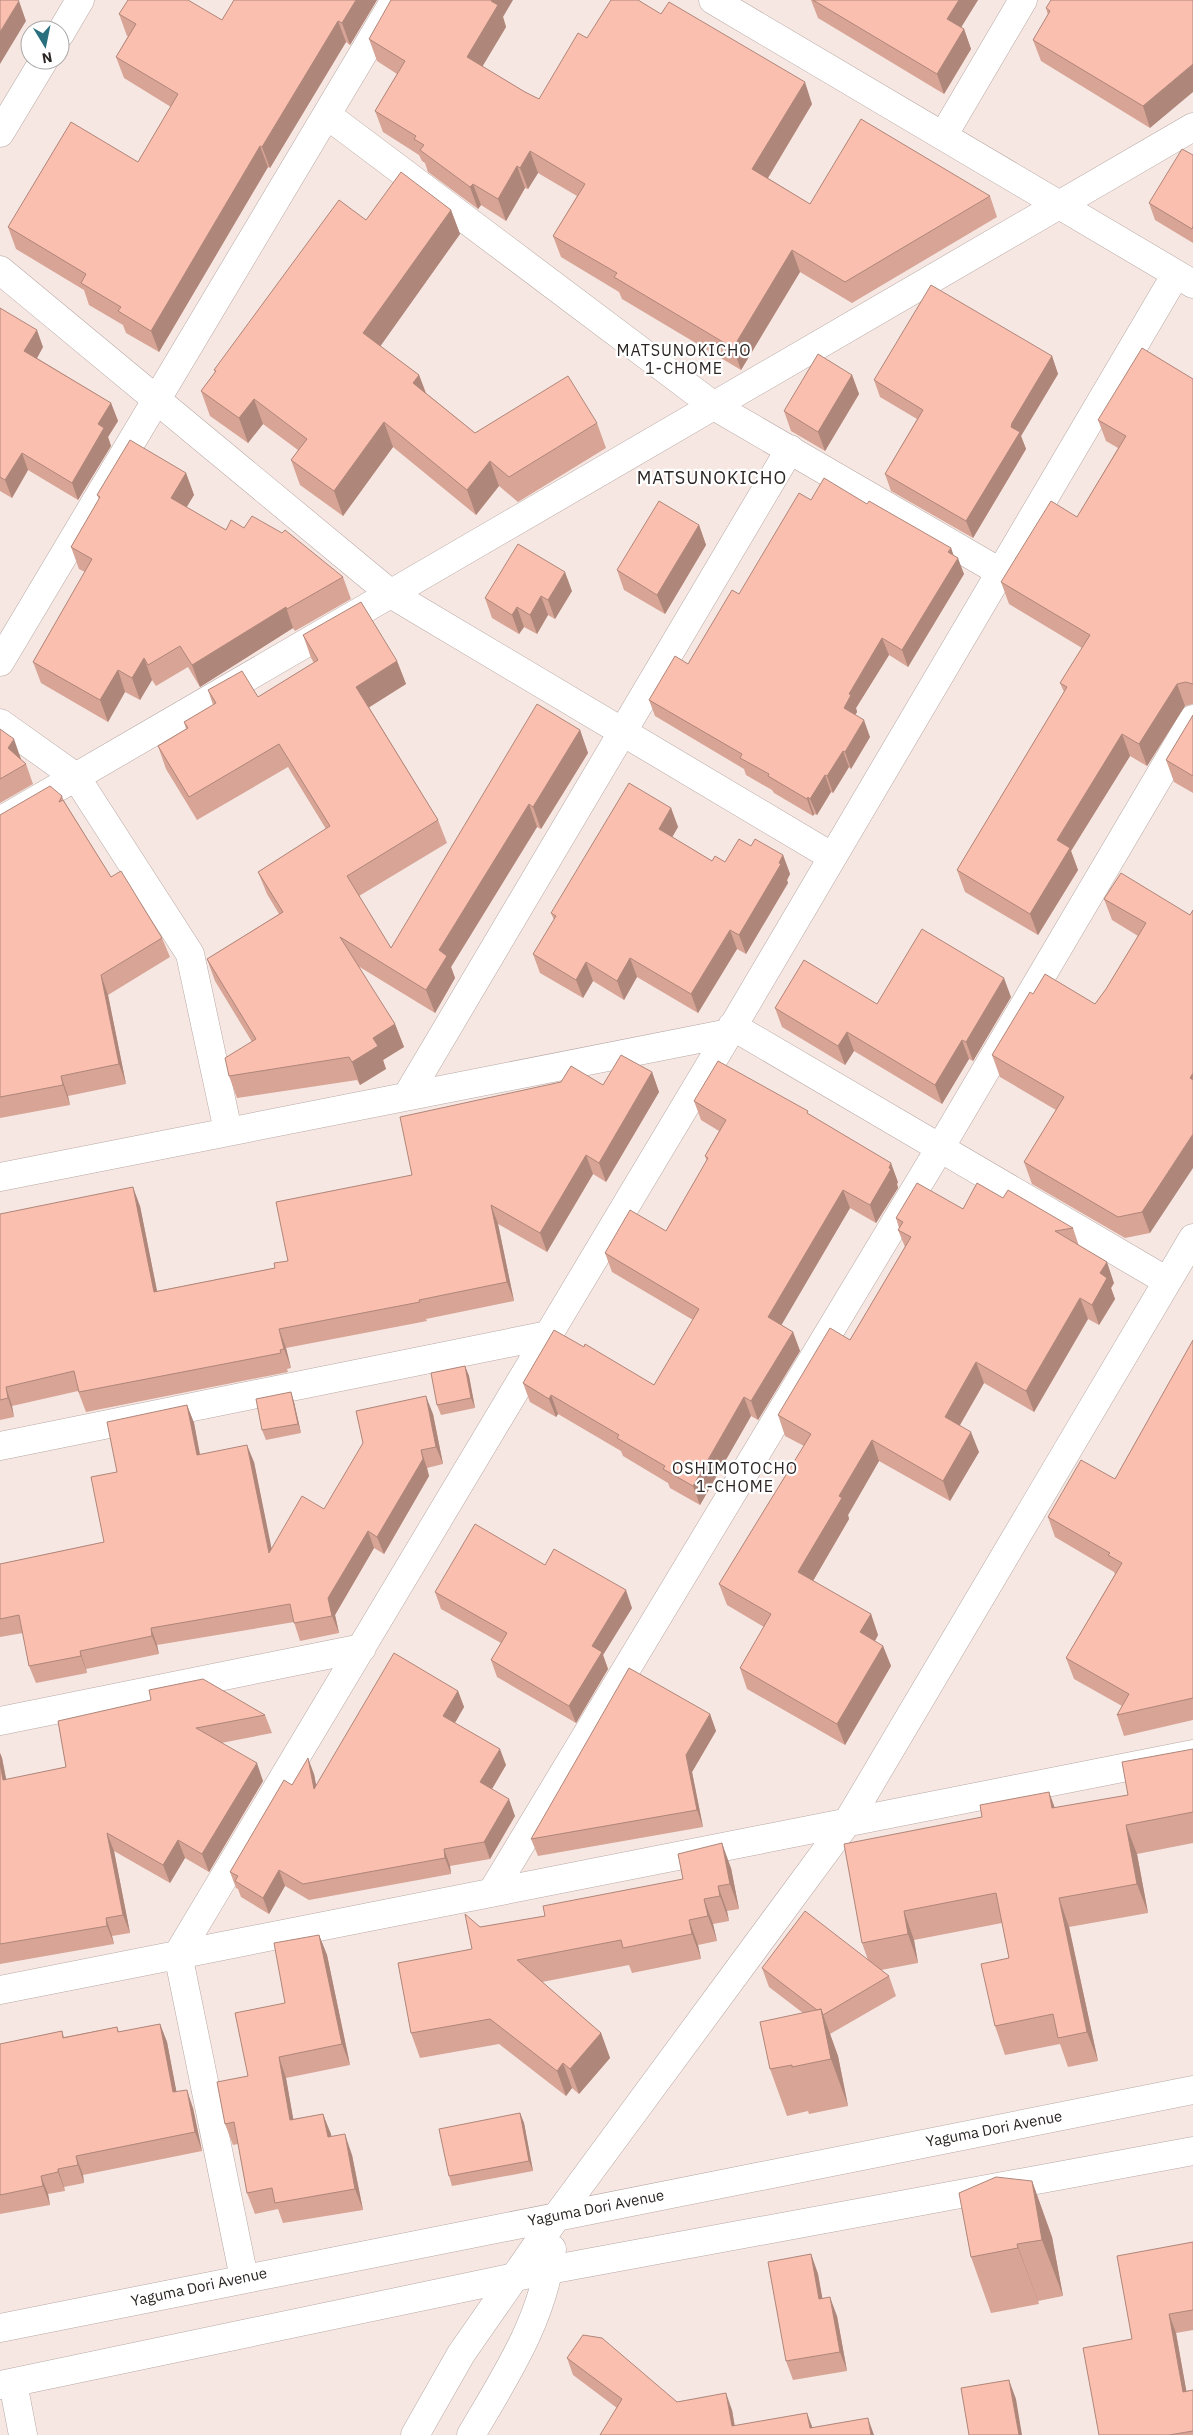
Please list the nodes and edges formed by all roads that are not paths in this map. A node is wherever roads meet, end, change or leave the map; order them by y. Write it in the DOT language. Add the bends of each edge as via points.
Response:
graph roads {
  1 [pos="80,0"];
  2 [pos="396,0"];
  3 [pos="1023,0"];
  4 [pos="721,2"];
  5 [pos="68,20"];
  6 [pos="38,70"];
  7 [pos="327,115"];
  8 [pos="1193,126"];
  9 [pos="0,133"];
  10 [pos="943,136"];
  11 [pos="1060,205"];
  12 [pos="0,270"];
  13 [pos="1184,279"];
  14 [pos="158,398"];
  15 [pos="714,406"];
  16 [pos="790,449"];
  17 [pos="1000,572"];
  18 [pos="391,594"];
  19 [pos="0,662"];
  20 [pos="1193,719"];
  21 [pos="0,723"];
  22 [pos="622,732"];
  23 [pos="76,777"];
  24 [pos="0,821"];
  25 [pos="831,856"];
  26 [pos="730,1029"];
  27 [pos="407,1096"];
  28 [pos="228,1132"];
  29 [pos="940,1148"];
  30 [pos="0,1177"];
  31 [pos="1193,1238"];
  32 [pos="1167,1281"];
  33 [pos="548,1335"];
  34 [pos="0,1446"];
  35 [pos="362,1648"];
  36 [pos="0,1721"];
  37 [pos="1193,1754"];
  38 [pos="848,1821"];
  39 [pos="492,1892"];
  40 [pos="178,1954"];
  41 [pos="0,1990"];
  42 [pos="1193,2090"];
  43 [pos="1193,2151"];
  44 [pos="557,2216"];
  45 [pos="549,2270"];
  46 [pos="244,2278"];
  47 [pos="513,2278"];
  48 [pos="0,2328"];
  49 [pos="7,2384"];
  50 [pos="23,2435"];
  51 [pos="415,2435"];
  52 [pos="472,2435"];
  1 -- 5 [label="street"];
  2 -- 7 [label="street"];
  3 -- 10 [label="street"];
  4 -- 10 [label="street"];
  6 -- 9 [label="street"];
  7 -- 14 [label="street"];
  7 -- 15 [label="street"];
  8 -- 11 [label="street"];
  10 -- 11 [label="street"];
  11 -- 13 [label="street"];
  11 -- 15 [label="street"];
  12 -- 14 [label="street"];
  13 -- 17 [label="street"];
  14 -- 18 [label="street"];
  14 -- 19 [label="street"];
  15 -- 16 [label="street"];
  15 -- 18 [label="street"];
  16 -- 17 [label="street"];
  16 -- 22 [label="street"];
  17 -- 25 [label="street"];
  18 -- 22 [label="street"];
  18 -- 23 [label="street"];
  20 -- 29 [label="street"];
  21 -- 23 [label="street"];
  22 -- 25 [label="street"];
  22 -- 27 [label="street"];
  23 -- 24 [label="street"];
  23 -- 28 [label="street" via="190,954"];
  25 -- 26 [label="street"];
  26 -- 27 [label="street"];
  26 -- 29 [label="street"];
  26 -- 33 [label="street"];
  27 -- 28 [label="street"];
  28 -- 30 [label="street"];
  29 -- 32 [label="street"];
  29 -- 39 [label="street"];
  31 -- 32 [label="street"];
  32 -- 38 [label="street"];
  33 -- 34 [label="street"];
  33 -- 35 [label="street"];
  35 -- 36 [label="street"];
  35 -- 40 [label="street"];
  37 -- 38 [label="street"];
  38 -- 39 [label="street"];
  38 -- 44 [label="street"];
  39 -- 40 [label="street"];
  40 -- 41 [label="street"];
  40 -- 46 [label="street"];
  42 -- 44 [label="street, Yaguma Dori Avenue"];
  43 -- 45 [label="street"];
  44 -- 45 [label="street"];
  44 -- 46 [label="street, Yaguma Dori Avenue"];
  44 -- 47 [label="street"];
  45 -- 47 [label="street"];
  45 -- 52 [label="street" via="531,2329"];
  46 -- 48 [label="street, Yaguma Dori Avenue"];
  47 -- 49 [label="street"];
  47 -- 51 [label="street" via="461,2354"];
  49 -- 50 [label="street"];
}
